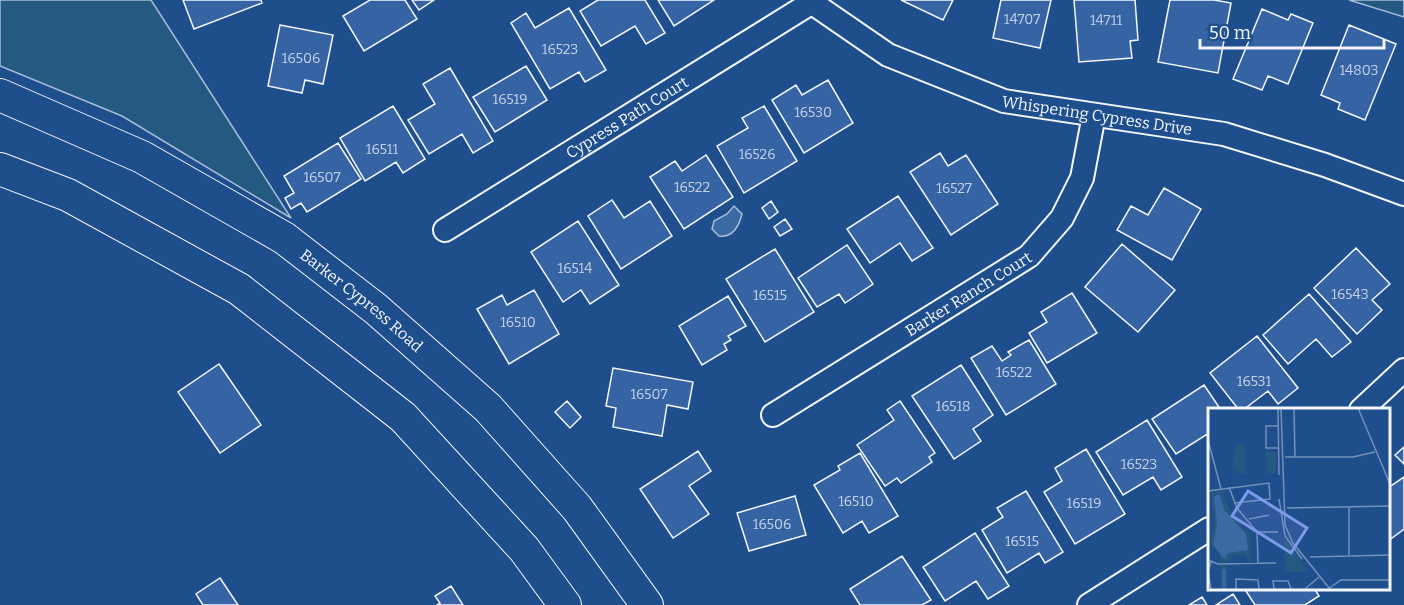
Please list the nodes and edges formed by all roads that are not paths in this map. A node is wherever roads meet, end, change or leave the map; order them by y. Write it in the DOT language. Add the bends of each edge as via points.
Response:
graph roads {
  1 [pos="809,2"];
  2 [pos="0,95"];
  3 [pos="1094,115"];
  4 [pos="0,169"];
  5 [pos="1404,194"];
  6 [pos="445,230"];
  7 [pos="1404,370"];
  8 [pos="1363,408"];
  9 [pos="773,415"];
  10 [pos="1208,530"];
  11 [pos="565,605"];
  12 [pos="647,605"];
  13 [pos="1089,605"];
  1 -- 3 [label="street, Whispering Cypress Drive" via="888,55 1004,101"];
  1 -- 6 [label="street, Cypress Path Court"];
  2 -- 12 [label="main road, Barker Cypress Road" via="142,157 284,238 376,309 488,408 578,508"];
  3 -- 5 [label="street, Whispering Cypress Drive" via="1224,135"];
  3 -- 9 [label="street, Barker Ranch Court" via="1082,178 1062,218 1029,256"];
  4 -- 11 [label="main road" via="68,195 248,296 403,417 524,549"];
  7 -- 8 [label="street"];
  10 -- 13 [label="street"];
}
